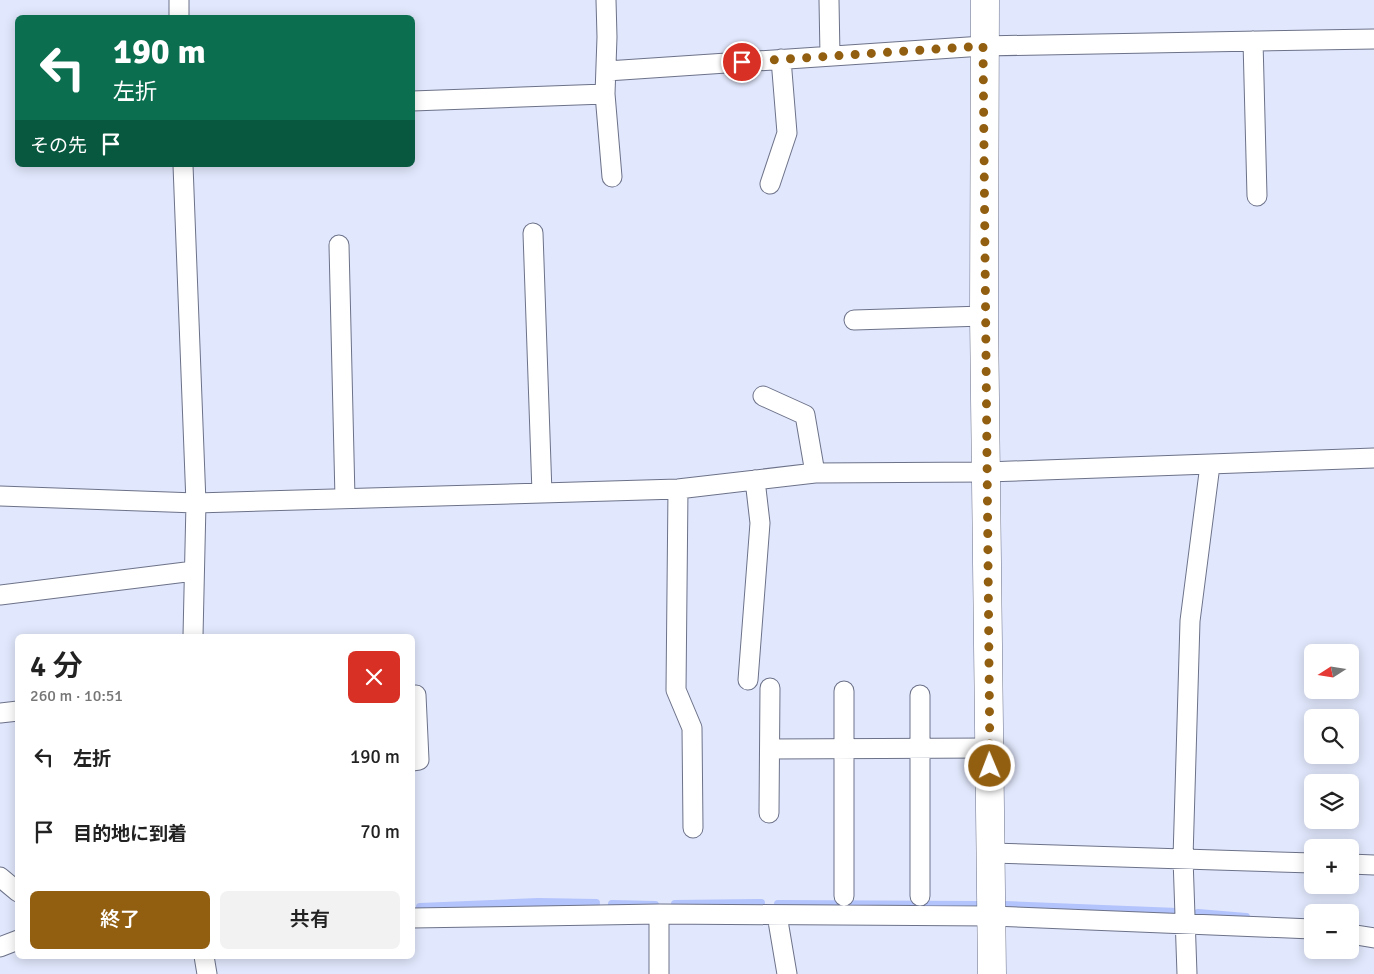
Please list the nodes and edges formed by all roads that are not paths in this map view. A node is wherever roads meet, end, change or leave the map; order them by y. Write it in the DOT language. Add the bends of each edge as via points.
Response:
graph roads {
  1 [pos="179,0"];
  2 [pos="606,0"];
  3 [pos="829,0"];
  4 [pos="985,0"];
  5 [pos="180,15"];
  6 [pos="1374,40"];
  7 [pos="1253,41"];
  8 [pos="983,46"];
  9 [pos="830,56"];
  10 [pos="781,59"];
  11 [pos="607,71"];
  12 [pos="605,94"];
  13 [pos="415,101"];
  14 [pos="183,167"];
  15 [pos="612,177"];
  16 [pos="770,184"];
  17 [pos="1256,196"];
  18 [pos="532,233"];
  19 [pos="339,245"];
  20 [pos="984,316"];
  21 [pos="854,320"];
  22 [pos="763,396"];
  23 [pos="1374,458"];
  24 [pos="1210,465"];
  25 [pos="987,472"];
  26 [pos="815,473"];
  27 [pos="755,480"];
  28 [pos="678,489"];
  29 [pos="542,493"];
  30 [pos="0,496"];
  31 [pos="345,498"];
  32 [pos="196,503"];
  33 [pos="194,571"];
  34 [pos="0,595"];
  35 [pos="193,634"];
  36 [pos="748,680"];
  37 [pos="770,688"];
  38 [pos="844,691"];
  39 [pos="416,695"];
  40 [pos="920,695"];
  41 [pos="15,711"];
  42 [pos="0,713"];
  43 [pos="920,748"];
  44 [pos="990,748"];
  45 [pos="770,749"];
  46 [pos="844,749"];
  47 [pos="415,761"];
  48 [pos="769,813"];
  49 [pos="693,828"];
  50 [pos="991,853"];
  51 [pos="1183,858"];
  52 [pos="1304,863"];
  53 [pos="1359,864"];
  54 [pos="1374,865"];
  55 [pos="0,877"];
  56 [pos="15,890"];
  57 [pos="844,896"];
  58 [pos="920,896"];
  59 [pos="659,914"];
  60 [pos="777,915"];
  61 [pos="992,916"];
  62 [pos="415,918"];
  63 [pos="1185,922"];
  64 [pos="1304,929"];
  65 [pos="1359,936"];
  66 [pos="1374,938"];
  67 [pos="15,941"];
  68 [pos="0,947"];
  69 [pos="204,959"];
  70 [pos="207,974"];
  71 [pos="659,974"];
  72 [pos="787,974"];
  73 [pos="992,974"];
  74 [pos="1187,974"];
  1 -- 5 [label="street"];
  2 -- 11 [label="street"];
  3 -- 9 [label="street"];
  4 -- 8 [label="street"];
  6 -- 7 [label="street"];
  7 -- 8 [label="street"];
  7 -- 17 [label="street"];
  8 -- 9 [label="street"];
  8 -- 20 [label="street"];
  9 -- 10 [label="street"];
  10 -- 11 [label="street"];
  10 -- 16 [label="street" via="787,133"];
  11 -- 12 [label="street"];
  12 -- 13 [label="street"];
  12 -- 15 [label="street"];
  14 -- 32 [label="street"];
  18 -- 29 [label="street"];
  19 -- 31 [label="street"];
  20 -- 21 [label="street"];
  20 -- 25 [label="street"];
  22 -- 26 [label="street" via="805,415"];
  23 -- 24 [label="street"];
  24 -- 25 [label="street"];
  24 -- 51 [label="street" via="1190,621"];
  25 -- 26 [label="street"];
  25 -- 44 [label="street"];
  26 -- 27 [label="street"];
  27 -- 28 [label="street"];
  27 -- 36 [label="street" via="760,523"];
  28 -- 29 [label="street"];
  28 -- 49 [label="street" via="676,690 692,728"];
  29 -- 31 [label="street"];
  30 -- 32 [label="street"];
  31 -- 32 [label="street"];
  32 -- 33 [label="street"];
  33 -- 34 [label="street"];
  33 -- 35 [label="street"];
  37 -- 45 [label="street"];
  38 -- 46 [label="street"];
  39 -- 47 [label="street" via="419,760"];
  40 -- 43 [label="street"];
  41 -- 42 [label="street"];
  43 -- 44 [label="street"];
  43 -- 46 [label="street"];
  43 -- 58 [label="street"];
  44 -- 50 [label="street"];
  45 -- 46 [label="street"];
  45 -- 48 [label="street"];
  46 -- 57 [label="street"];
  50 -- 51 [label="street"];
  50 -- 61 [label="street"];
  51 -- 52 [label="street"];
  51 -- 63 [label="street"];
  53 -- 54 [label="street"];
  55 -- 56 [label="street"];
  59 -- 60 [label="street"];
  59 -- 62 [label="street"];
  59 -- 71 [label="street"];
  60 -- 61 [label="street"];
  60 -- 72 [label="street"];
  61 -- 63 [label="street"];
  61 -- 73 [label="street"];
  63 -- 64 [label="street"];
  63 -- 74 [label="street"];
  65 -- 66 [label="street"];
  67 -- 68 [label="street"];
  69 -- 70 [label="street"];
}
